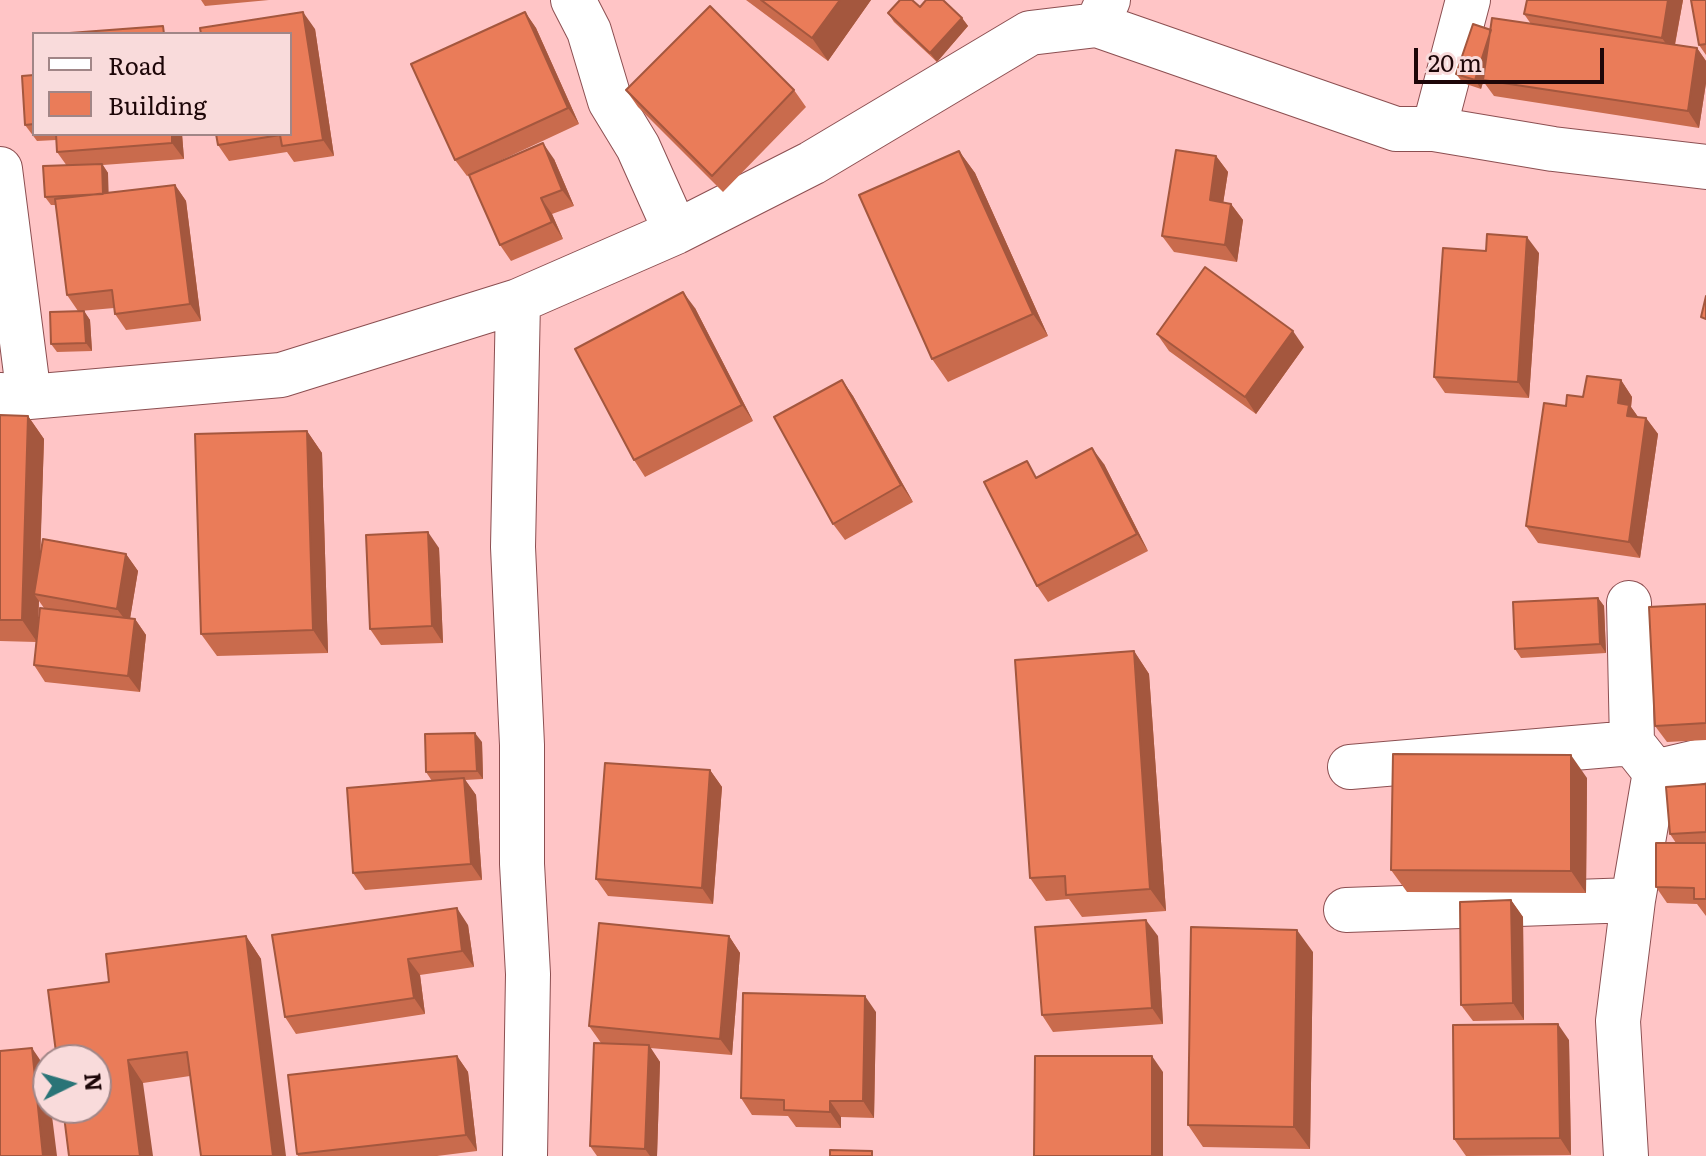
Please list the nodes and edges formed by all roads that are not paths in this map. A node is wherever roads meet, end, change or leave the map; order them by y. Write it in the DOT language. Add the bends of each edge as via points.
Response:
graph roads {
  1 [pos="573,0"];
  2 [pos="1468,0"];
  3 [pos="1102,13"];
  4 [pos="1434,129"];
  5 [pos="1706,167"];
  6 [pos="0,169"];
  7 [pos="676,232"];
  8 [pos="518,301"];
  9 [pos="14,396"];
  10 [pos="1629,603"];
  11 [pos="1643,757"];
  12 [pos="1706,760"];
  13 [pos="1350,767"];
  14 [pos="1633,900"];
  15 [pos="1346,910"];
  16 [pos="525,1156"];
  17 [pos="1626,1156"];
  1 -- 7 [label="street" via="589,31 610,101 638,147"];
  2 -- 4 [label="street"];
  3 -- 4 [label="street" via="1396,129"];
  3 -- 7 [label="street" via="1030,33 812,163"];
  4 -- 5 [label="street"];
  6 -- 9 [label="street"];
  7 -- 8 [label="street"];
  8 -- 9 [label="street" via="281,375"];
  8 -- 16 [label="street" via="513,547 528,974"];
  10 -- 11 [label="street"];
  11 -- 12 [label="street"];
  11 -- 13 [label="street"];
  11 -- 14 [label="street"];
  14 -- 15 [label="street"];
  14 -- 17 [label="street" via="1618,1021"];
}
